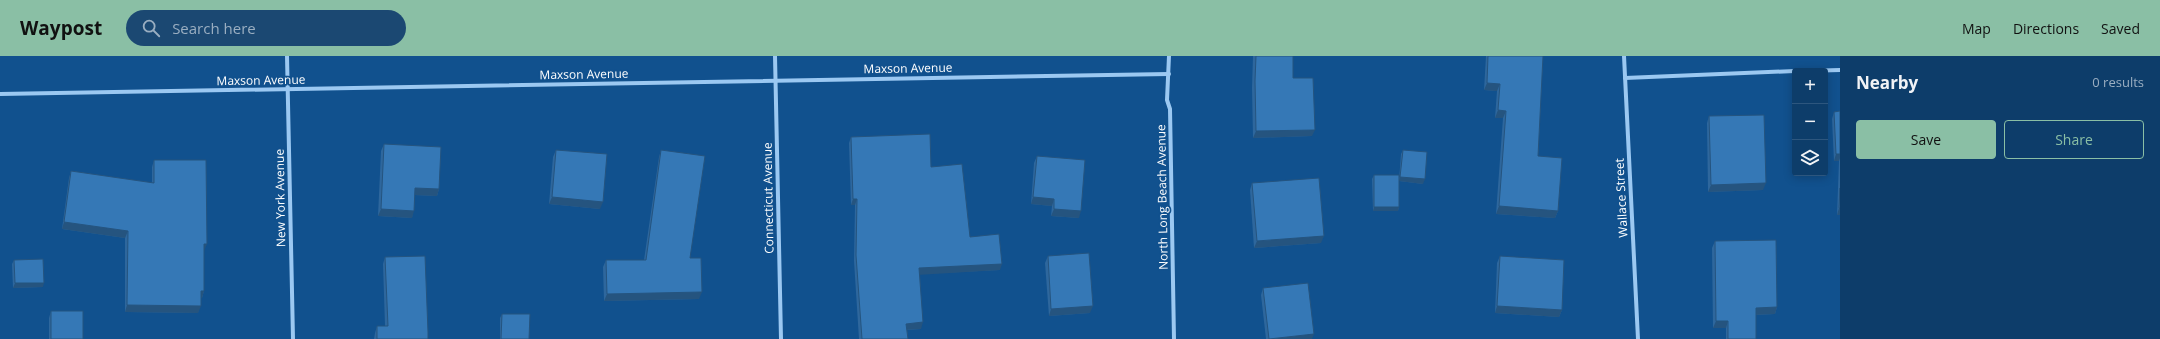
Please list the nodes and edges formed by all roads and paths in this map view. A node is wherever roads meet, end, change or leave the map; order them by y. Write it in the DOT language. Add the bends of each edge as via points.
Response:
graph roads {
  1 [pos="287,56"];
  2 [pos="776,56"];
  3 [pos="1169,56"];
  4 [pos="1624,56"];
  5 [pos="1828,70"];
  6 [pos="1840,70"];
  7 [pos="1792,71"];
  8 [pos="1169,74"];
  9 [pos="1625,78"];
  10 [pos="776,81"];
  11 [pos="288,89"];
  12 [pos="0,94"];
  13 [pos="293,339"];
  14 [pos="781,339"];
  15 [pos="1174,339"];
  16 [pos="1638,339"];
  1 -- 11 [label="street, New York Avenue"];
  2 -- 10 [label="street, Connecticut Avenue"];
  3 -- 8 [label="street, North Long Beach Avenue"];
  4 -- 9 [label="street, Wallace Street"];
  5 -- 6 [label="street"];
  7 -- 9 [label="street"];
  8 -- 10 [label="street, Maxson Avenue"];
  8 -- 15 [label="street, North Long Beach Avenue" via="1167,100 1170,109"];
  9 -- 16 [label="street, Wallace Street"];
  10 -- 11 [label="street, Maxson Avenue"];
  10 -- 14 [label="street, Connecticut Avenue"];
  11 -- 12 [label="street, Maxson Avenue"];
  11 -- 13 [label="street, New York Avenue"];
}
